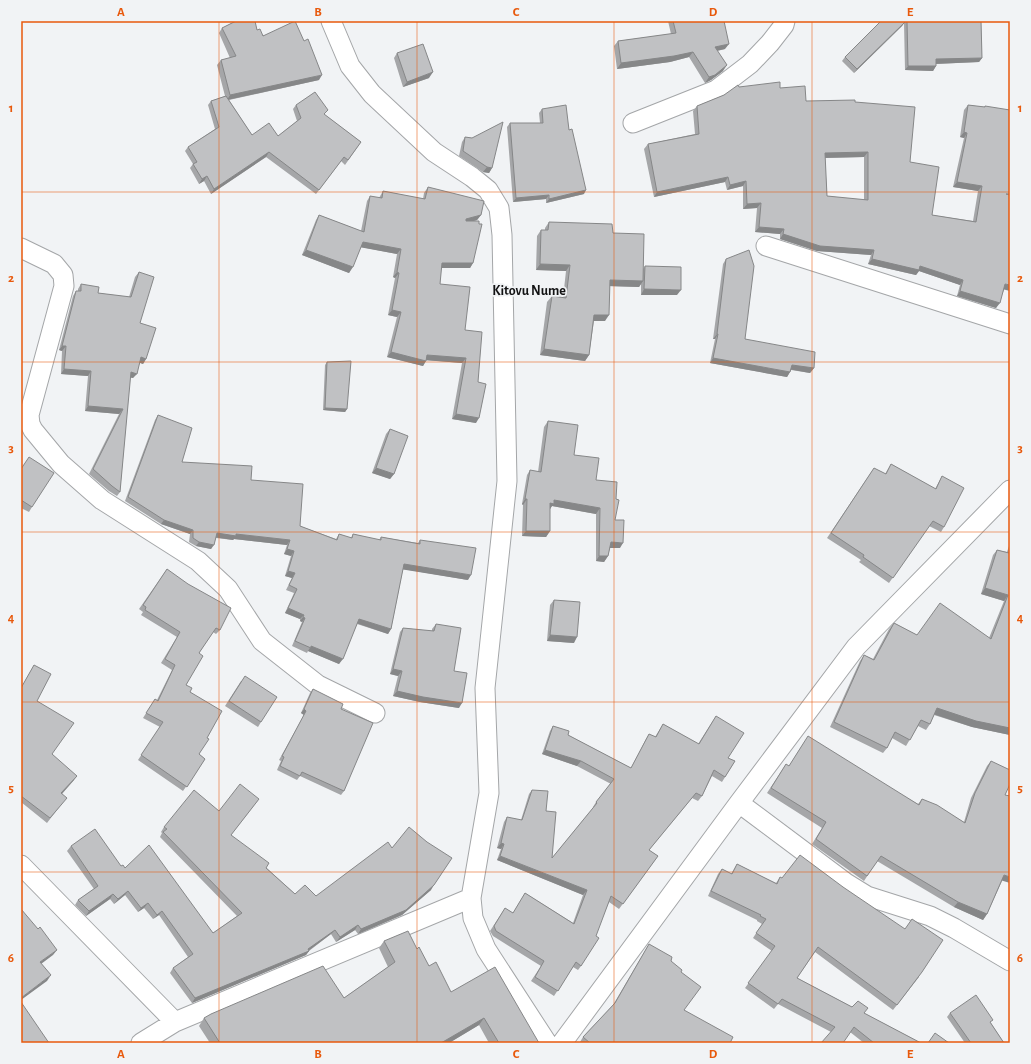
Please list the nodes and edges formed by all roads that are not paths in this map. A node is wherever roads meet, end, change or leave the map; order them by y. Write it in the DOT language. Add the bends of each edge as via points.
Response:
graph roads {
  1 [pos="331,21"];
  2 [pos="785,21"];
  3 [pos="633,123"];
  4 [pos="766,246"];
  5 [pos="21,248"];
  6 [pos="1010,324"];
  7 [pos="1010,490"];
  8 [pos="375,713"];
  9 [pos="739,803"];
  10 [pos="21,865"];
  11 [pos="471,898"];
  12 [pos="1010,960"];
  13 [pos="176,1022"];
  14 [pos="141,1043"];
  15 [pos="547,1043"];
  16 [pos="562,1043"];
  1 -- 11 [label="street" via="350,66 372,94 434,152 488,190 499,208 502,235 507,481 485,688 489,793"];
  2 -- 3 [label="street" via="770,43 750,64 716,90"];
  4 -- 6 [label="street"];
  5 -- 8 [label="street" via="54,264 63,275 64,286 29,415 33,430 61,464 102,500 198,561 228,589 262,641 318,685"];
  7 -- 9 [label="street" via="856,648"];
  9 -- 12 [label="street" via="867,896 930,916"];
  9 -- 16 [label="street"];
  10 -- 13 [label="street"];
  11 -- 13 [label="street"];
  11 -- 15 [label="street" via="473,918 486,949"];
  13 -- 14 [label="street"];
}
